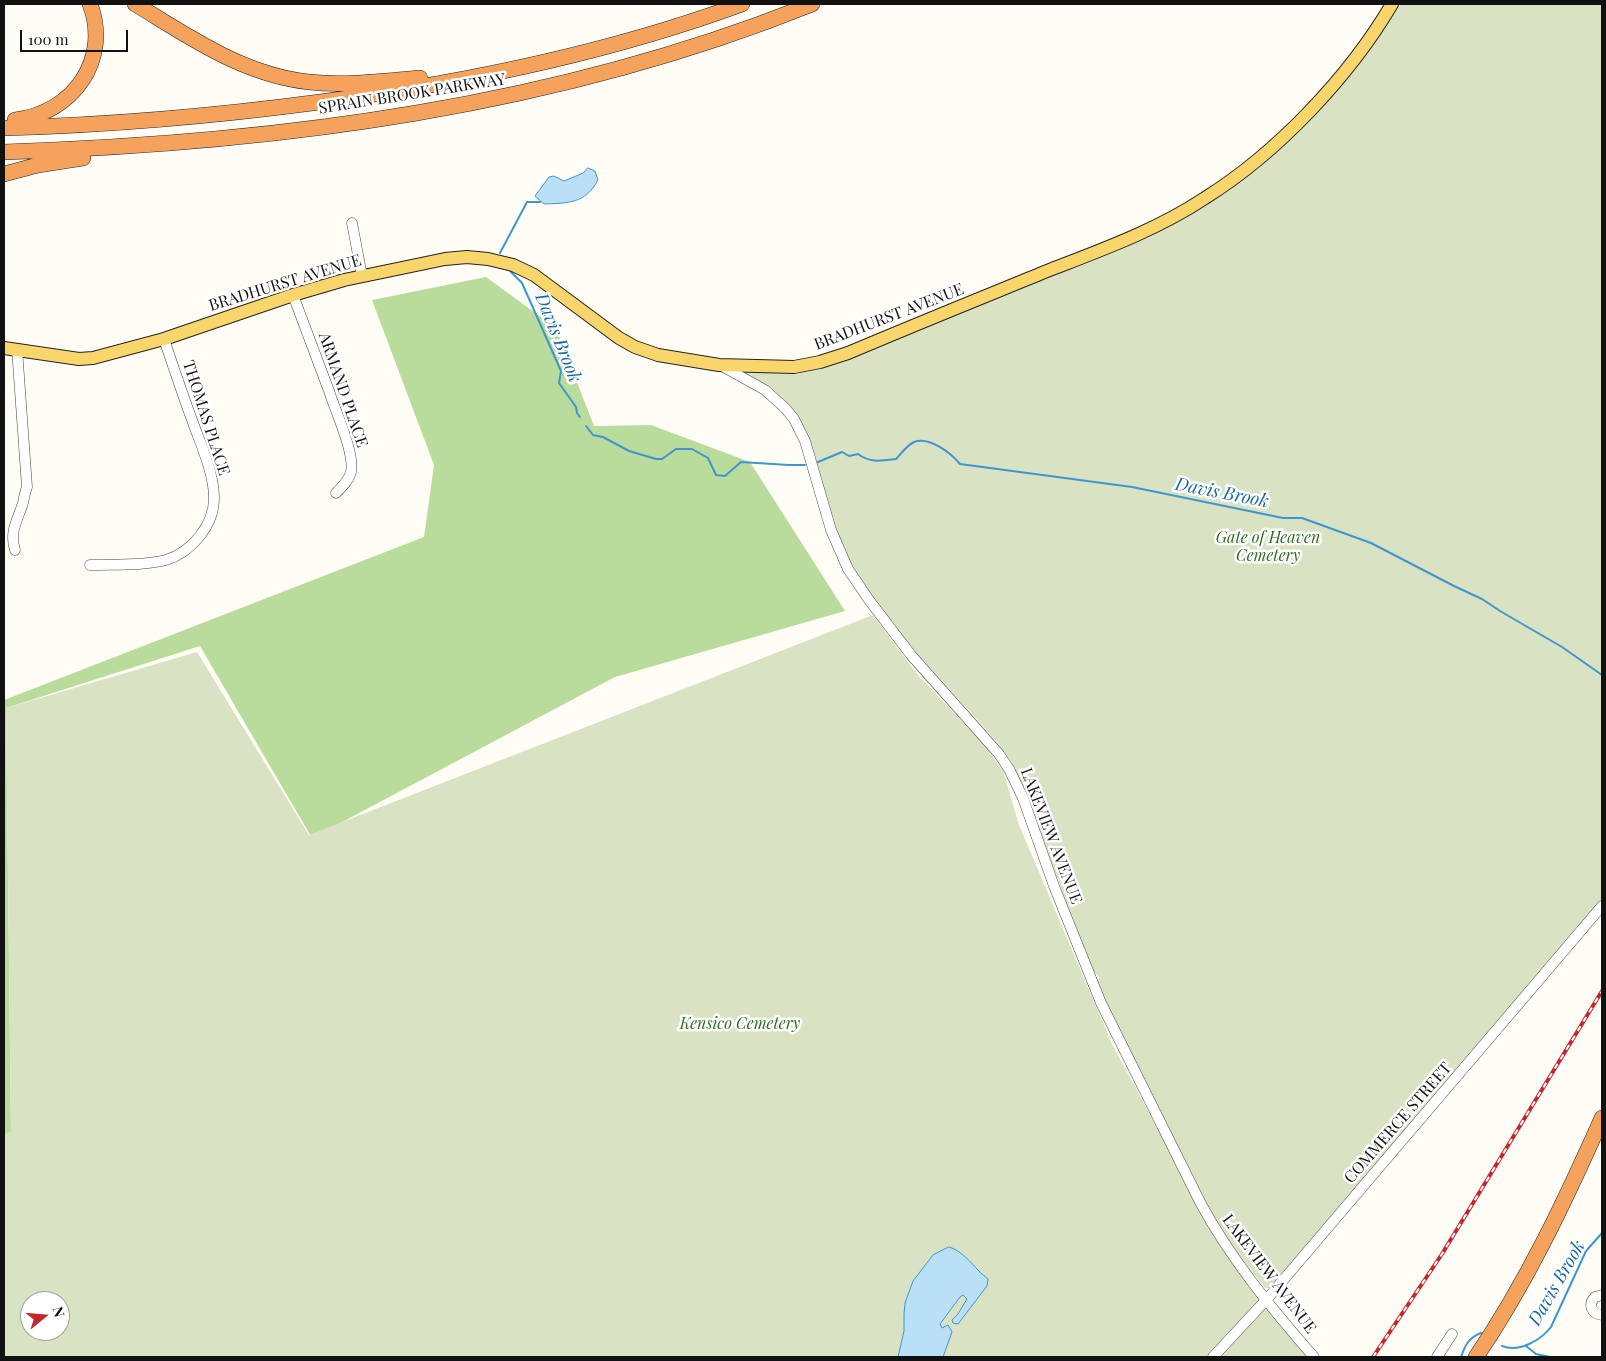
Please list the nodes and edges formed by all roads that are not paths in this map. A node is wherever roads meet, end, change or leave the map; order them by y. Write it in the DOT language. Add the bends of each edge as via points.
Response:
graph roads {
  1 [pos="90,4"];
  2 [pos="135,4"];
  3 [pos="742,4"];
  4 [pos="812,4"];
  5 [pos="1392,4"];
  6 [pos="491,74"];
  7 [pos="4,121"];
  8 [pos="4,128"];
  9 [pos="229,138"];
  10 [pos="4,152"];
  11 [pos="4,174"];
  12 [pos="352,223"];
  13 [pos="362,276"];
  14 [pos="293,295"];
  15 [pos="164,339"];
  16 [pos="4,348"];
  17 [pos="17,349"];
  18 [pos="719,365"];
  19 [pos="336,493"];
  20 [pos="15,550"];
  21 [pos="90,565"];
  22 [pos="1602,906"];
  23 [pos="1602,1118"];
  24 [pos="1602,1136"];
  25 [pos="1601,1292"];
  26 [pos="1267,1299"];
  27 [pos="1602,1315"];
  28 [pos="1452,1334"];
  29 [pos="1213,1357"];
  30 [pos="1314,1357"];
  31 [pos="1437,1357"];
  32 [pos="1476,1357"];
  33 [pos="1487,1357"];
  1 -- 7 [label="highway" via="96,41 92,60 79,85 68,98 47,112"];
  2 -- 6 [label="highway" via="230,60 282,78 334,83"];
  3 -- 6 [label="highway, SPRAIN BROOK PARKWAY" via="615,45"];
  4 -- 9 [label="highway, SPRAIN BROOK PARKWAY" via="686,49 547,88 417,113"];
  5 -- 18 [label="main road, BRADHURST AVENUE" via="1351,63 1292,129 1236,177 1180,214 1093,253 828,360 794,367"];
  6 -- 8 [label="highway, SPRAIN BROOK PARKWAY" via="238,112"];
  9 -- 10 [label="highway, SPRAIN BROOK PARKWAY"];
  9 -- 11 [label="highway" via="47,163"];
  12 -- 13 [label="street"];
  13 -- 14 [label="main road, BRADHURST AVENUE"];
  13 -- 18 [label="main road, BRADHURST AVENUE" via="467,257 513,265 534,275 635,347 658,355"];
  14 -- 15 [label="main road, BRADHURST AVENUE"];
  14 -- 19 [label="street, ARMAND PLACE" via="350,453 351,474"];
  15 -- 17 [label="main road, BRADHURST AVENUE" via="78,359"];
  15 -- 21 [label="street, THOMAS PLACE" via="213,486 211,516 195,542 166,560"];
  16 -- 17 [label="main road, BRADHURST AVENUE"];
  17 -- 20 [label="street" via="27,487 14,526"];
  18 -- 26 [label="street, LAKEVIEW AVENUE" via="765,390 794,419 805,441 831,530 848,570 911,655 1009,769 1101,1003 1210,1220"];
  22 -- 26 [label="street, COMMERCE STREET"];
  23 -- 32 [label="highway" via="1540,1252"];
  24 -- 33 [label="highway" via="1548,1252"];
  25 -- 27 [label="street" via="1591,1306"];
  26 -- 29 [label="street, COMMERCE STREET"];
  26 -- 30 [label="street, LAKEVIEW AVENUE"];
  28 -- 31 [label="street"];
}
